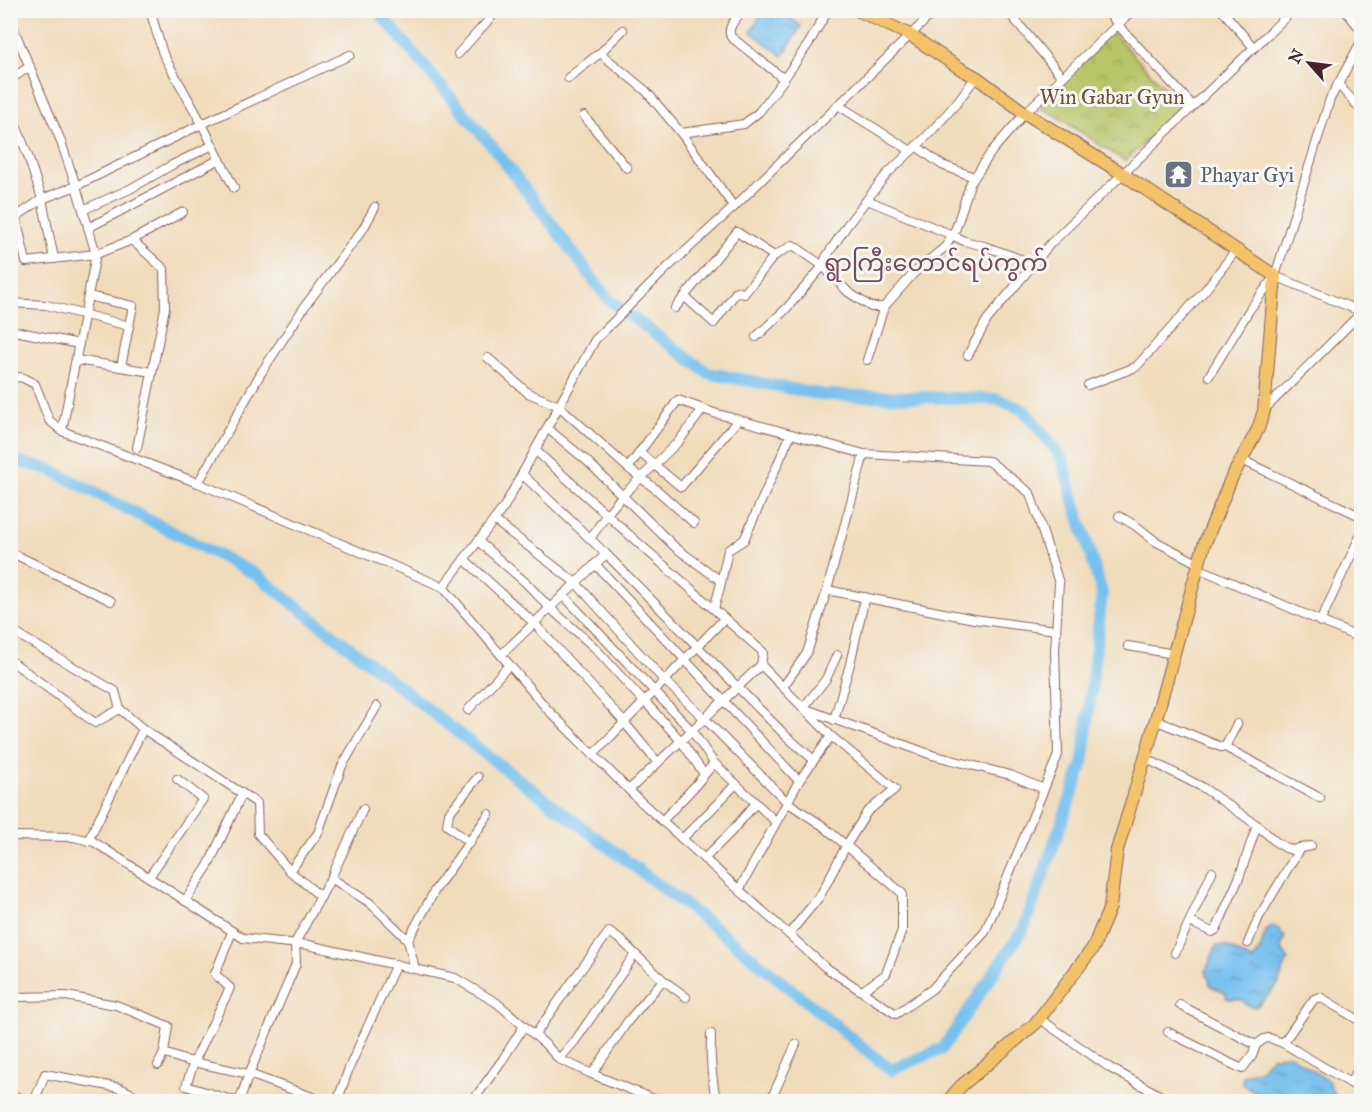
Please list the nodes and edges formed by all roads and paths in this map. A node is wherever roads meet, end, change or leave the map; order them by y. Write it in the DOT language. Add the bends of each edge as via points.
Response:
graph roads {
  1 [pos="150,10"];
  2 [pos="492,10"];
  3 [pos="743,10"];
  4 [pos="828,10"];
  5 [pos="856,10"];
  6 [pos="936,10"];
  7 [pos="1007,10"];
  8 [pos="1107,10"];
  9 [pos="1133,10"];
  10 [pos="1222,10"];
  11 [pos="1293,10"];
  12 [pos="1345,10"];
  13 [pos="10,20"];
  14 [pos="1118,25"];
  15 [pos="622,30"];
  16 [pos="1362,31"];
  17 [pos="910,35"];
  18 [pos="1362,40"];
  19 [pos="1254,48"];
  20 [pos="600,53"];
  21 [pos="458,54"];
  22 [pos="350,55"];
  23 [pos="30,66"];
  24 [pos="976,77"];
  25 [pos="1062,77"];
  26 [pos="568,78"];
  27 [pos="784,79"];
  28 [pos="10,80"];
  29 [pos="1338,84"];
  30 [pos="838,105"];
  31 [pos="1193,106"];
  32 [pos="10,110"];
  33 [pos="1362,111"];
  34 [pos="1025,113"];
  35 [pos="584,116"];
  36 [pos="202,124"];
  37 [pos="681,133"];
  38 [pos="213,145"];
  39 [pos="914,148"];
  40 [pos="220,159"];
  41 [pos="627,168"];
  42 [pos="1123,174"];
  43 [pos="974,177"];
  44 [pos="76,186"];
  45 [pos="234,188"];
  46 [pos="42,199"];
  47 [pos="867,200"];
  48 [pos="10,203"];
  49 [pos="375,207"];
  50 [pos="734,207"];
  51 [pos="83,210"];
  52 [pos="183,212"];
  53 [pos="13,217"];
  54 [pos="88,228"];
  55 [pos="952,235"];
  56 [pos="132,240"];
  57 [pos="1236,250"];
  58 [pos="96,254"];
  59 [pos="774,256"];
  60 [pos="54,259"];
  61 [pos="1034,264"];
  62 [pos="823,266"];
  63 [pos="1275,276"];
  64 [pos="88,296"];
  65 [pos="685,297"];
  66 [pos="10,303"];
  67 [pos="884,307"];
  68 [pos="675,308"];
  69 [pos="1362,312"];
  70 [pos="84,314"];
  71 [pos="129,326"];
  72 [pos="10,330"];
  73 [pos="756,337"];
  74 [pos="79,344"];
  75 [pos="968,355"];
  76 [pos="488,358"];
  77 [pos="76,360"];
  78 [pos="867,360"];
  79 [pos="121,367"];
  80 [pos="152,372"];
  81 [pos="1209,376"];
  82 [pos="10,378"];
  83 [pos="1088,385"];
  84 [pos="559,406"];
  85 [pos="703,409"];
  86 [pos="1264,411"];
  87 [pos="738,420"];
  88 [pos="547,428"];
  89 [pos="62,431"];
  90 [pos="791,434"];
  91 [pos="137,448"];
  92 [pos="535,450"];
  93 [pos="639,452"];
  94 [pos="864,454"];
  95 [pos="1242,460"];
  96 [pos="653,465"];
  97 [pos="628,468"];
  98 [pos="522,474"];
  99 [pos="641,478"];
  100 [pos="198,483"];
  101 [pos="622,496"];
  102 [pos="607,514"];
  103 [pos="1119,516"];
  104 [pos="1362,517"];
  105 [pos="494,520"];
  106 [pos="694,523"];
  107 [pos="1362,532"];
  108 [pos="590,539"];
  109 [pos="478,541"];
  110 [pos="10,552"];
  111 [pos="606,554"];
  112 [pos="464,559"];
  113 [pos="596,564"];
  114 [pos="1198,566"];
  115 [pos="722,581"];
  116 [pos="576,583"];
  117 [pos="442,587"];
  118 [pos="827,590"];
  119 [pos="563,595"];
  120 [pos="865,597"];
  121 [pos="111,601"];
  122 [pos="550,608"];
  123 [pos="714,609"];
  124 [pos="724,619"];
  125 [pos="1320,622"];
  126 [pos="534,623"];
  127 [pos="10,630"];
  128 [pos="1056,630"];
  129 [pos="1362,639"];
  130 [pos="698,646"];
  131 [pos="1128,646"];
  132 [pos="1174,654"];
  133 [pos="837,655"];
  134 [pos="501,656"];
  135 [pos="685,659"];
  136 [pos="10,660"];
  137 [pos="509,665"];
  138 [pos="761,666"];
  139 [pos="665,680"];
  140 [pos="738,687"];
  141 [pos="783,687"];
  142 [pos="654,692"];
  143 [pos="724,701"];
  144 [pos="646,703"];
  145 [pos="377,706"];
  146 [pos="803,708"];
  147 [pos="120,709"];
  148 [pos="468,710"];
  149 [pos="705,718"];
  150 [pos="834,720"];
  151 [pos="1155,720"];
  152 [pos="624,722"];
  153 [pos="1237,724"];
  154 [pos="143,729"];
  155 [pos="692,730"];
  156 [pos="831,736"];
  157 [pos="681,741"];
  158 [pos="1225,747"];
  159 [pos="593,755"];
  160 [pos="1145,758"];
  161 [pos="814,760"];
  162 [pos="658,763"];
  163 [pos="714,763"];
  164 [pos="704,774"];
  165 [pos="478,777"];
  166 [pos="177,779"];
  167 [pos="799,781"];
  168 [pos="736,784"];
  169 [pos="1044,789"];
  170 [pos="629,790"];
  171 [pos="242,794"];
  172 [pos="1320,798"];
  173 [pos="787,802"];
  174 [pos="756,803"];
  175 [pos="363,809"];
  176 [pos="489,814"];
  177 [pos="662,821"];
  178 [pos="776,822"];
  179 [pos="1257,825"];
  180 [pos="10,836"];
  181 [pos="682,838"];
  182 [pos="88,841"];
  183 [pos="470,843"];
  184 [pos="846,846"];
  185 [pos="1311,846"];
  186 [pos="1300,848"];
  187 [pos="704,859"];
  188 [pos="290,871"];
  189 [pos="1212,872"];
  190 [pos="148,878"];
  191 [pos="331,878"];
  192 [pos="739,890"];
  193 [pos="321,897"];
  194 [pos="185,901"];
  195 [pos="1190,922"];
  196 [pos="232,932"];
  197 [pos="789,934"];
  198 [pos="408,940"];
  199 [pos="295,943"];
  200 [pos="1248,943"];
  201 [pos="1175,953"];
  202 [pos="635,954"];
  203 [pos="396,964"];
  204 [pos="415,969"];
  205 [pos="663,980"];
  206 [pos="862,991"];
  207 [pos="686,996"];
  208 [pos="1180,1005"];
  209 [pos="10,1008"];
  210 [pos="1040,1019"];
  211 [pos="1362,1022"];
  212 [pos="524,1026"];
  213 [pos="1168,1032"];
  214 [pos="711,1034"];
  215 [pos="534,1035"];
  216 [pos="1283,1043"];
  217 [pos="796,1044"];
  218 [pos="1256,1045"];
  219 [pos="164,1053"];
  220 [pos="560,1059"];
  221 [pos="194,1062"];
  222 [pos="1362,1064"];
  223 [pos="158,1065"];
  224 [pos="249,1074"];
  225 [pos="592,1074"];
  226 [pos="1350,1083"];
  227 [pos="1362,1090"];
  228 [pos="10,1094"];
  229 [pos="642,1098"];
  230 [pos="772,1098"];
  231 [pos="30,1101"];
  232 [pos="34,1101"];
  233 [pos="149,1101"];
  234 [pos="239,1101"];
  235 [pos="326,1101"];
  236 [pos="338,1101"];
  237 [pos="472,1101"];
  238 [pos="661,1101"];
  239 [pos="717,1101"];
  240 [pos="783,1101"];
  241 [pos="947,1101"];
  242 [pos="1172,1101"];
  1 -- 36 [label="street" via="163,54"];
  2 -- 21 [label="street" via="494,14"];
  3 -- 27 [label="street" via="729,28 731,37"];
  4 -- 27 [label="street"];
  5 -- 17 [label="main road"];
  6 -- 17 [label="street"];
  7 -- 25 [label="street"];
  8 -- 14 [label="street"];
  9 -- 14 [label="street"];
  10 -- 19 [label="street"];
  11 -- 19 [label="street"];
  12 -- 16 [label="street"];
  13 -- 23 [label="street"];
  14 -- 25 [label="street"];
  14 -- 31 [label="street"];
  15 -- 20 [label="street"];
  17 -- 24 [label="main road"];
  17 -- 30 [label="street"];
  18 -- 29 [label="street"];
  19 -- 31 [label="street"];
  20 -- 26 [label="street"];
  20 -- 37 [label="street" via="646,91"];
  22 -- 36 [label="street"];
  23 -- 28 [label="street"];
  23 -- 44 [label="street"];
  24 -- 34 [label="main road"];
  24 -- 39 [label="street"];
  25 -- 34 [label="street"];
  27 -- 37 [label="street" via="759,112 744,124"];
  29 -- 33 [label="street"];
  29 -- 63 [label="street"];
  30 -- 39 [label="street"];
  30 -- 50 [label="street"];
  31 -- 42 [label="street"];
  32 -- 46 [label="street"];
  34 -- 42 [label="main road"];
  34 -- 43 [label="street"];
  35 -- 41 [label="street"];
  36 -- 38 [label="street"];
  36 -- 44 [label="street"];
  37 -- 50 [label="street"];
  38 -- 40 [label="street"];
  38 -- 51 [label="street"];
  39 -- 43 [label="street" via="942,165"];
  39 -- 47 [label="street"];
  40 -- 45 [label="street"];
  40 -- 54 [label="street"];
  42 -- 57 [label="main road"];
  42 -- 61 [label="street"];
  43 -- 55 [label="street"];
  44 -- 46 [label="street"];
  44 -- 51 [label="street"];
  46 -- 53 [label="street"];
  46 -- 60 [label="street"];
  47 -- 55 [label="street"];
  47 -- 62 [label="street"];
  48 -- 53 [label="street"];
  49 -- 100 [label="street" via="261,373"];
  50 -- 84 [label="street" via="595,340"];
  51 -- 54 [label="street"];
  52 -- 56 [label="street"];
  53 -- 60 [label="street" via="26,262"];
  54 -- 58 [label="street"];
  55 -- 61 [label="street"];
  55 -- 67 [label="street" via="946,246 914,273"];
  56 -- 58 [label="street"];
  56 -- 80 [label="street" via="164,270 165,308"];
  57 -- 63 [label="main road"];
  57 -- 83 [label="street" via="1136,367"];
  58 -- 60 [label="street"];
  58 -- 64 [label="street"];
  59 -- 62 [label="street" via="793,245"];
  59 -- 65 [label="street" via="737,232"];
  59 -- 65 [label="street" via="744,294 737,291 714,323"];
  61 -- 75 [label="street" via="987,320"];
  62 -- 67 [label="street" via="848,292 871,307"];
  62 -- 73 [label="street"];
  63 -- 69 [label="street"];
  63 -- 81 [label="street"];
  63 -- 86 [label="main road"];
  64 -- 70 [label="street"];
  64 -- 71 [label="street" via="133,306"];
  65 -- 68 [label="street"];
  66 -- 70 [label="street" via="46,304"];
  67 -- 78 [label="street"];
  69 -- 86 [label="street"];
  70 -- 71 [label="street"];
  70 -- 74 [label="street"];
  71 -- 79 [label="street"];
  72 -- 74 [label="street"];
  74 -- 77 [label="street"];
  76 -- 84 [label="street" via="528,393"];
  77 -- 79 [label="street"];
  77 -- 89 [label="street"];
  79 -- 80 [label="street"];
  80 -- 91 [label="street"];
  82 -- 89 [label="street" via="21,377 35,384 49,420"];
  84 -- 88 [label="street"];
  84 -- 97 [label="street"];
  85 -- 87 [label="street"];
  85 -- 93 [label="street" via="678,400"];
  85 -- 96 [label="street" via="679,441"];
  86 -- 95 [label="main road"];
  87 -- 90 [label="street"];
  87 -- 96 [label="street" via="681,487"];
  88 -- 92 [label="street"];
  88 -- 101 [label="street"];
  89 -- 100 [label="street"];
  90 -- 94 [label="street"];
  90 -- 115 [label="street" via="744,540 728,550"];
  92 -- 98 [label="street"];
  92 -- 102 [label="street"];
  93 -- 96 [label="street"];
  93 -- 97 [label="street"];
  94 -- 118 [label="street"];
  94 -- 128 [label="street" via="989,461 1030,493 1059,583"];
  95 -- 104 [label="street"];
  95 -- 114 [label="main road"];
  96 -- 99 [label="street"];
  97 -- 99 [label="street"];
  98 -- 105 [label="street"];
  98 -- 108 [label="street"];
  99 -- 101 [label="street"];
  99 -- 106 [label="street"];
  100 -- 117 [label="street"];
  101 -- 102 [label="street"];
  101 -- 115 [label="street" via="676,548"];
  102 -- 108 [label="street"];
  102 -- 123 [label="street"];
  103 -- 114 [label="street"];
  105 -- 109 [label="street"];
  105 -- 116 [label="street"];
  107 -- 125 [label="street"];
  108 -- 111 [label="street"];
  109 -- 112 [label="street"];
  109 -- 122 [label="street"];
  110 -- 121 [label="street"];
  111 -- 113 [label="street"];
  111 -- 130 [label="street"];
  112 -- 117 [label="street"];
  112 -- 126 [label="street"];
  113 -- 116 [label="street"];
  113 -- 135 [label="street"];
  114 -- 125 [label="street"];
  114 -- 132 [label="main road"];
  115 -- 123 [label="street"];
  116 -- 119 [label="street"];
  116 -- 139 [label="street"];
  117 -- 134 [label="street"];
  118 -- 120 [label="street"];
  118 -- 141 [label="street" via="807,653"];
  119 -- 122 [label="street"];
  119 -- 142 [label="street"];
  120 -- 128 [label="street" via="974,619"];
  120 -- 150 [label="street"];
  122 -- 126 [label="street"];
  122 -- 144 [label="street" via="594,647"];
  123 -- 124 [label="street"];
  124 -- 130 [label="street"];
  124 -- 138 [label="street" via="763,652"];
  125 -- 129 [label="street"];
  126 -- 134 [label="street"];
  126 -- 152 [label="street"];
  127 -- 147 [label="street" via="115,691"];
  128 -- 169 [label="street" via="1059,755"];
  130 -- 135 [label="street"];
  130 -- 140 [label="street"];
  131 -- 132 [label="street"];
  132 -- 151 [label="main road"];
  133 -- 146 [label="street" via="826,679"];
  134 -- 137 [label="street"];
  135 -- 139 [label="street"];
  135 -- 143 [label="street"];
  136 -- 147 [label="street" via="95,723"];
  137 -- 148 [label="street"];
  137 -- 159 [label="street"];
  138 -- 140 [label="street"];
  138 -- 141 [label="street"];
  139 -- 142 [label="street"];
  139 -- 149 [label="street"];
  140 -- 143 [label="street"];
  140 -- 161 [label="street"];
  141 -- 146 [label="street"];
  142 -- 144 [label="street"];
  142 -- 155 [label="street"];
  143 -- 149 [label="street"];
  143 -- 167 [label="street"];
  144 -- 152 [label="street"];
  144 -- 157 [label="street"];
  145 -- 188 [label="street" via="342,766 318,833"];
  146 -- 150 [label="street"];
  146 -- 156 [label="street"];
  147 -- 154 [label="street"];
  149 -- 155 [label="street"];
  149 -- 173 [label="street"];
  150 -- 169 [label="street"];
  151 -- 158 [label="street"];
  151 -- 160 [label="main road"];
  152 -- 159 [label="street"];
  152 -- 162 [label="street"];
  153 -- 158 [label="street"];
  154 -- 171 [label="street"];
  154 -- 182 [label="street"];
  155 -- 157 [label="street"];
  155 -- 163 [label="street"];
  156 -- 161 [label="street"];
  156 -- 184 [label="street" via="895,789 867,812"];
  157 -- 162 [label="street"];
  157 -- 164 [label="street"];
  158 -- 172 [label="street"];
  159 -- 170 [label="street"];
  160 -- 179 [label="street" via="1202,787"];
  160 -- 210 [label="main road" via="1117,850 1110,907 1093,948"];
  161 -- 167 [label="street"];
  162 -- 170 [label="street"];
  163 -- 164 [label="street"];
  163 -- 168 [label="street"];
  164 -- 177 [label="street"];
  165 -- 183 [label="street" via="449,813 447,825"];
  166 -- 190 [label="street" via="203,799"];
  167 -- 173 [label="street"];
  168 -- 174 [label="street"];
  168 -- 181 [label="street"];
  169 -- 206 [label="street" via="985,932 932,990 896,1014"];
  170 -- 177 [label="street"];
  171 -- 188 [label="street" via="257,803 258,834"];
  171 -- 194 [label="street" via="208,866"];
  173 -- 178 [label="street"];
  173 -- 184 [label="street"];
  174 -- 178 [label="street"];
  174 -- 187 [label="street"];
  175 -- 191 [label="street"];
  176 -- 183 [label="street"];
  177 -- 181 [label="street"];
  178 -- 192 [label="street"];
  179 -- 186 [label="street" via="1286,848"];
  179 -- 195 [label="street" via="1216,930 1212,932"];
  180 -- 182 [label="street" via="74,837"];
  181 -- 187 [label="street"];
  182 -- 190 [label="street"];
  183 -- 198 [label="street" via="435,890"];
  184 -- 197 [label="street" via="820,896"];
  184 -- 206 [label="street" via="902,893 902,930 886,974"];
  185 -- 186 [label="street"];
  186 -- 200 [label="street"];
  187 -- 192 [label="street"];
  188 -- 193 [label="street"];
  189 -- 195 [label="street"];
  190 -- 194 [label="street"];
  191 -- 193 [label="street"];
  191 -- 198 [label="street" via="370,903"];
  192 -- 197 [label="street"];
  193 -- 199 [label="street"];
  194 -- 196 [label="street"];
  195 -- 201 [label="street"];
  196 -- 199 [label="street" via="243,938"];
  196 -- 221 [label="street" via="215,975 230,988"];
  197 -- 206 [label="street" via="825,967"];
  198 -- 204 [label="street"];
  199 -- 203 [label="street"];
  199 -- 224 [label="street" via="296,964"];
  202 -- 205 [label="street"];
  202 -- 215 [label="street" via="609,932"];
  202 -- 220 [label="street"];
  203 -- 204 [label="street"];
  203 -- 236 [label="street"];
  204 -- 212 [label="street" via="455,978 497,1003"];
  205 -- 207 [label="street"];
  205 -- 225 [label="street" via="628,1021"];
  208 -- 218 [label="street"];
  209 -- 219 [label="street" via="16,997 66,996 116,1005 168,1026"];
  210 -- 241 [label="main road"];
  210 -- 242 [label="street" via="1110,1068"];
  211 -- 216 [label="street" via="1317,997"];
  212 -- 215 [label="street"];
  212 -- 237 [label="street"];
  213 -- 218 [label="street" via="1242,1069"];
  214 -- 239 [label="street" via="710,1060"];
  215 -- 220 [label="street"];
  216 -- 218 [label="street" via="1269,1038"];
  216 -- 226 [label="street"];
  217 -- 230 [label="street"];
  219 -- 221 [label="street"];
  219 -- 223 [label="street"];
  220 -- 225 [label="street"];
  221 -- 224 [label="street"];
  221 -- 234 [label="street" via="186,1086"];
  222 -- 226 [label="street"];
  224 -- 234 [label="street"];
  224 -- 235 [label="street"];
  225 -- 229 [label="street"];
  226 -- 227 [label="street"];
  228 -- 231 [label="street"];
  229 -- 238 [label="street"];
  230 -- 240 [label="street"];
  232 -- 233 [label="street" via="45,1074 120,1088"];
}
